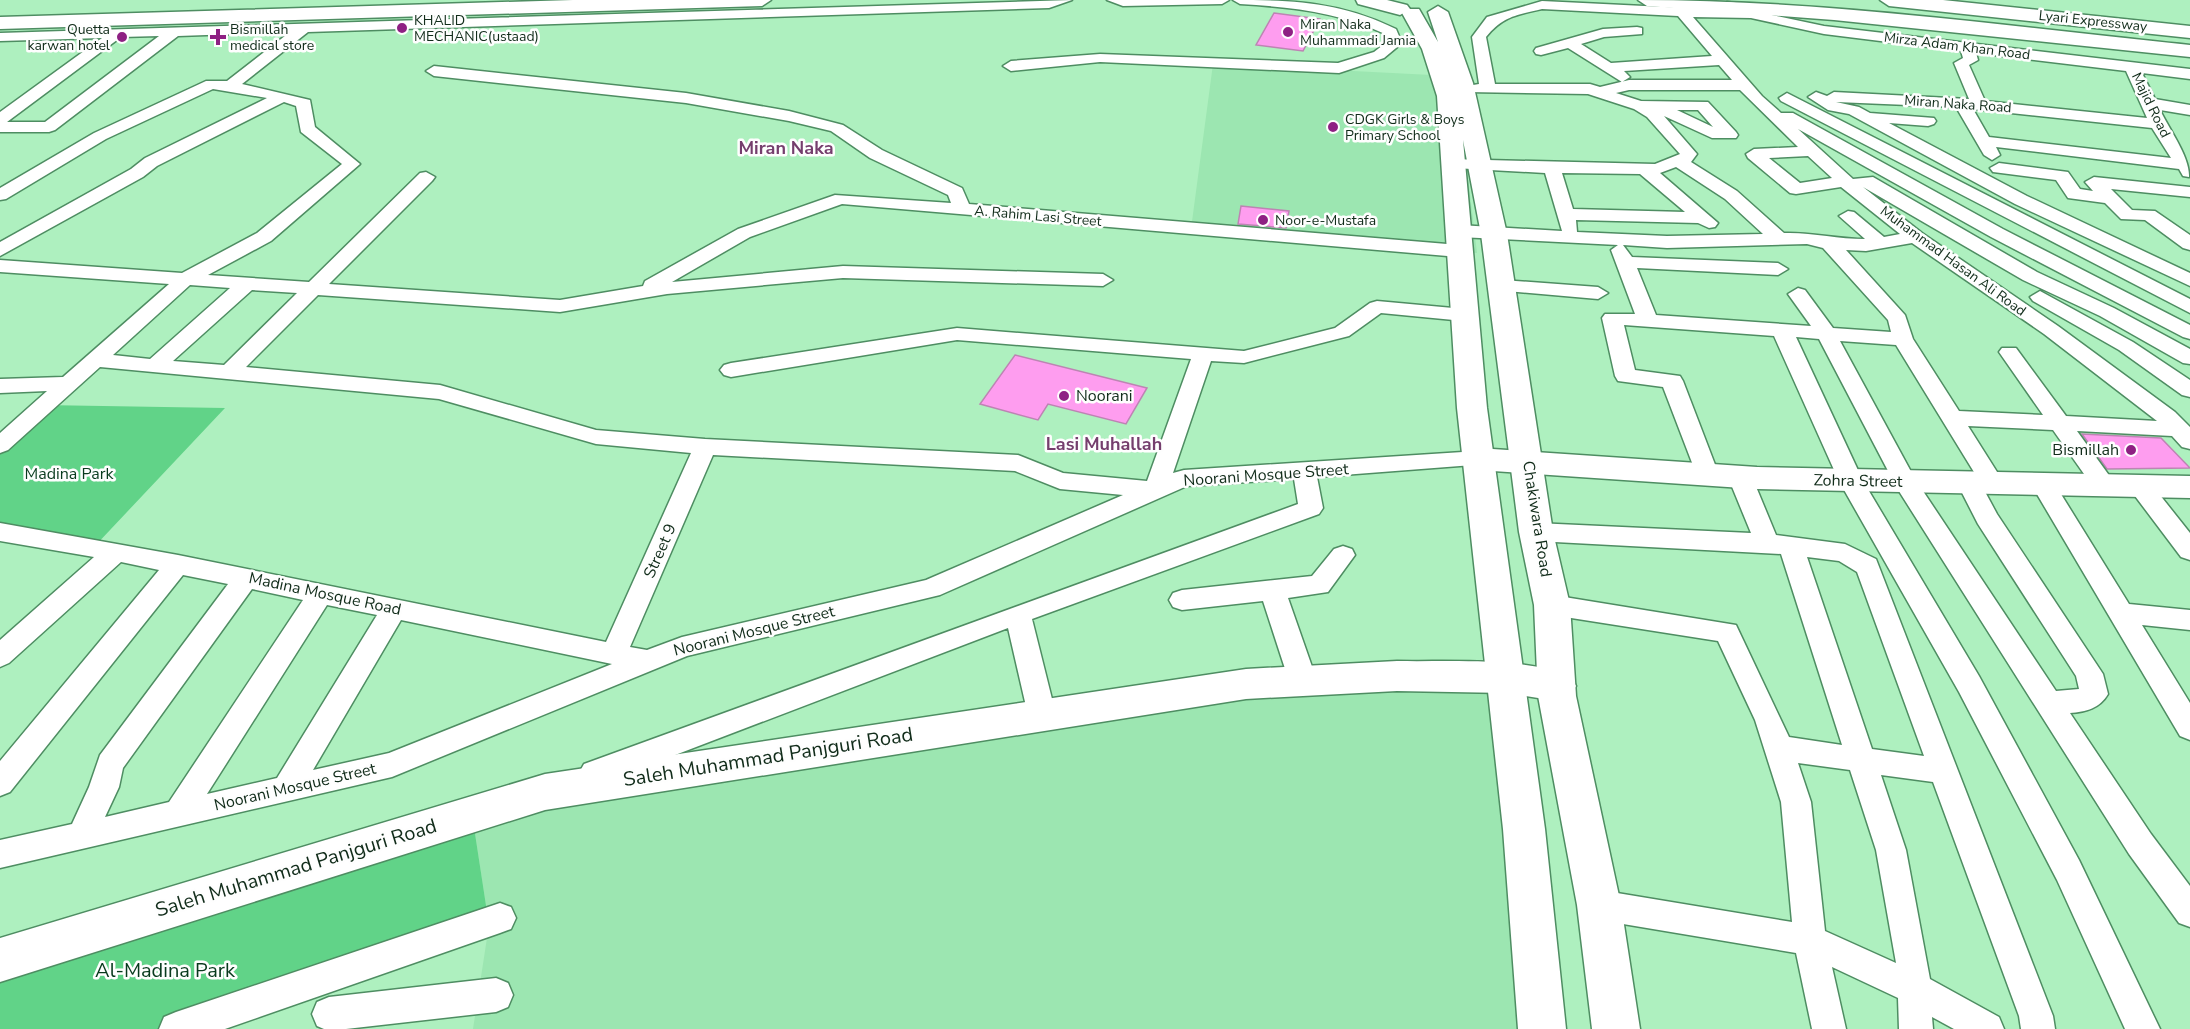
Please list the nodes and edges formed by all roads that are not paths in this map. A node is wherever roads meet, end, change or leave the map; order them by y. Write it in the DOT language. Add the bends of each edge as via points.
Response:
graph roads {
  1 [pos="762,0"];
  2 [pos="1065,0"];
  3 [pos="1114,0"];
  4 [pos="1222,0"];
  5 [pos="1240,0"];
  6 [pos="1365,0"];
  7 [pos="1647,0"];
  8 [pos="1889,0"];
  9 [pos="1561,6"];
  10 [pos="1727,6"];
  11 [pos="1417,7"];
  12 [pos="1681,11"];
  13 [pos="1757,16"];
  14 [pos="303,29"];
  15 [pos="1637,30"];
  16 [pos="2190,32"];
  17 [pos="173,33"];
  18 [pos="1603,33"];
  19 [pos="0,34"];
  20 [pos="117,34"];
  21 [pos="1570,43"];
  22 [pos="1618,44"];
  23 [pos="1967,47"];
  24 [pos="1541,51"];
  25 [pos="2190,51"];
  26 [pos="1724,60"];
  27 [pos="1011,66"];
  28 [pos="2132,66"];
  29 [pos="1608,68"];
  30 [pos="434,71"];
  31 [pos="2190,74"];
  32 [pos="1629,85"];
  33 [pos="230,86"];
  34 [pos="1937,86"];
  35 [pos="1466,89"];
  36 [pos="1601,92"];
  37 [pos="1751,92"];
  38 [pos="282,97"];
  39 [pos="1816,97"];
  40 [pos="1976,97"];
  41 [pos="1787,98"];
  42 [pos="1961,103"];
  43 [pos="2148,103"];
  44 [pos="0,106"];
  45 [pos="19,106"];
  46 [pos="2190,110"];
  47 [pos="1864,116"];
  48 [pos="0,120"];
  49 [pos="1928,121"];
  50 [pos="2158,124"];
  51 [pos="0,127"];
  52 [pos="1984,141"];
  53 [pos="1811,151"];
  54 [pos="2087,152"];
  55 [pos="1678,161"];
  56 [pos="1467,164"];
  57 [pos="1552,168"];
  58 [pos="1999,168"];
  59 [pos="1644,169"];
  60 [pos="2188,170"];
  61 [pos="426,177"];
  62 [pos="1978,177"];
  63 [pos="1848,183"];
  64 [pos="2111,191"];
  65 [pos="2190,192"];
  66 [pos="0,195"];
  67 [pos="962,209"];
  68 [pos="1566,214"];
  69 [pos="1848,216"];
  70 [pos="1704,218"];
  71 [pos="1494,234"];
  72 [pos="1777,237"];
  73 [pos="1915,237"];
  74 [pos="1572,238"];
  75 [pos="1616,240"];
  76 [pos="1724,240"];
  77 [pos="1459,241"];
  78 [pos="1880,243"];
  79 [pos="1830,244"];
  80 [pos="2190,244"];
  81 [pos="0,250"];
  82 [pos="1624,262"];
  83 [pos="0,266"];
  84 [pos="1778,269"];
  85 [pos="186,279"];
  86 [pos="1103,280"];
  87 [pos="2190,280"];
  88 [pos="248,283"];
  89 [pos="1502,286"];
  90 [pos="316,288"];
  91 [pos="637,293"];
  92 [pos="1598,293"];
  93 [pos="1798,294"];
  94 [pos="2040,297"];
  95 [pos="2190,307"];
  96 [pos="1464,315"];
  97 [pos="1648,321"];
  98 [pos="1782,330"];
  99 [pos="1826,333"];
  100 [pos="2190,333"];
  101 [pos="1903,339"];
  102 [pos="2009,352"];
  103 [pos="1203,354"];
  104 [pos="2190,358"];
  105 [pos="94,360"];
  106 [pos="154,366"];
  107 [pos="731,369"];
  108 [pos="228,373"];
  109 [pos="68,384"];
  110 [pos="0,386"];
  111 [pos="2190,390"];
  112 [pos="1952,418"];
  113 [pos="2060,424"];
  114 [pos="2182,426"];
  115 [pos="0,445"];
  116 [pos="705,447"];
  117 [pos="1478,459"];
  118 [pos="1527,460"];
  119 [pos="1305,472"];
  120 [pos="1707,475"];
  121 [pos="1740,477"];
  122 [pos="1851,481"];
  123 [pos="1905,482"];
  124 [pos="1981,483"];
  125 [pos="2043,484"];
  126 [pos="2104,485"];
  127 [pos="2140,486"];
  128 [pos="2190,486"];
  129 [pos="1156,490"];
  130 [pos="0,532"];
  131 [pos="1536,532"];
  132 [pos="1779,545"];
  133 [pos="2190,551"];
  134 [pos="116,552"];
  135 [pos="1343,555"];
  136 [pos="178,564"];
  137 [pos="246,578"];
  138 [pos="1272,590"];
  139 [pos="321,594"];
  140 [pos="1182,600"];
  141 [pos="1552,605"];
  142 [pos="394,609"];
  143 [pos="2122,613"];
  144 [pos="1018,614"];
  145 [pos="2190,620"];
  146 [pos="614,654"];
  147 [pos="0,656"];
  148 [pos="648,661"];
  149 [pos="1506,678"];
  150 [pos="1303,681"];
  151 [pos="1557,686"];
  152 [pos="2049,703"];
  153 [pos="1042,715"];
  154 [pos="2190,728"];
  155 [pos="1778,748"];
  156 [pos="1861,760"];
  157 [pos="1944,771"];
  158 [pos="0,783"];
  159 [pos="286,790"];
  160 [pos="545,792"];
  161 [pos="178,814"];
  162 [pos="82,835"];
  163 [pos="0,854"];
  164 [pos="1599,905"];
  165 [pos="2190,912"];
  166 [pos="500,918"];
  167 [pos="1810,940"];
  168 [pos="0,960"];
  169 [pos="342,974"];
  170 [pos="1914,988"];
  171 [pos="496,995"];
  172 [pos="327,1022"];
  173 [pos="176,1029"];
  174 [pos="1542,1029"];
  175 [pos="1616,1029"];
  176 [pos="1829,1029"];
  177 [pos="1916,1029"];
  178 [pos="1987,1029"];
  179 [pos="2038,1029"];
  180 [pos="2143,1029"];
  1 -- 19 [label="main road"];
  2 -- 14 [label="street" via="1026,5"];
  3 -- 4 [label="street"];
  5 -- 27 [label="street" via="1296,4 1352,16 1391,32 1395,43 1380,55 1339,68 1101,58"];
  6 -- 11 [label="main road"];
  7 -- 10 [label="main road, Mirza Adam Khan Road"];
  8 -- 16 [label="main road, Lyari Expressway"];
  9 -- 12 [label="street"];
  9 -- 18 [label="street"];
  9 -- 35 [label="street" via="1515,10 1492,20 1479,37"];
  10 -- 13 [label="street, Mirza Adam Khan Road" via="1745,8"];
  10 -- 25 [label="main road, Mirza Adam Khan Road"];
  11 -- 35 [label="main road, Chakiwara Road"];
  12 -- 13 [label="street"];
  12 -- 26 [label="street, Muhammad Hasan Ali Road"];
  13 -- 23 [label="street, Mirza Adam Khan Road" via="1824,30"];
  14 -- 17 [label="street"];
  14 -- 33 [label="street"];
  15 -- 18 [label="street"];
  17 -- 20 [label="street"];
  17 -- 51 [label="street" via="49,127"];
  18 -- 21 [label="street"];
  18 -- 22 [label="street"];
  19 -- 20 [label="street"];
  20 -- 45 [label="street"];
  21 -- 24 [label="street"];
  21 -- 29 [label="street"];
  23 -- 28 [label="street, Mirza Adam Khan Road"];
  23 -- 40 [label="street" via="1971,60 1960,63"];
  26 -- 29 [label="street"];
  26 -- 37 [label="street, Muhammad Hasan Ali Road"];
  28 -- 31 [label="street, Mirza Adam Khan Road"];
  28 -- 43 [label="street, Majid Road"];
  29 -- 32 [label="street"];
  30 -- 67 [label="street" via="686,98 837,128 876,154 943,183 956,192"];
  32 -- 36 [label="street, Miran Naka Road"];
  32 -- 37 [label="street, Miran Naka Road"];
  33 -- 38 [label="street"];
  33 -- 66 [label="street" via="211,84 109,132"];
  34 -- 40 [label="street"];
  35 -- 36 [label="street"];
  35 -- 56 [label="main road, Chakiwara Road"];
  36 -- 55 [label="street" via="1647,106 1689,154"];
  37 -- 41 [label="street, Miran Naka Road"];
  37 -- 53 [label="street, Muhammad Hasan Ali Road"];
  37 -- 100 [label="street" via="1997,233"];
  38 -- 81 [label="street" via="151,162"];
  38 -- 85 [label="street" via="304,103 307,129 352,165 264,237"];
  39 -- 41 [label="street, Miran Naka Road"];
  39 -- 42 [label="street, Miran Naka Road"];
  39 -- 47 [label="street"];
  40 -- 42 [label="street, Miran Naka Road"];
  40 -- 50 [label="street, Miran Naka Road"];
  41 -- 95 [label="street"];
  42 -- 52 [label="street"];
  43 -- 46 [label="street"];
  43 -- 50 [label="street, Majid Road"];
  44 -- 45 [label="street"];
  45 -- 48 [label="street"];
  47 -- 49 [label="street"];
  47 -- 62 [label="street"];
  50 -- 60 [label="street, Majid Road"];
  52 -- 54 [label="street"];
  52 -- 58 [label="street"];
  53 -- 63 [label="street, Muhammad Hasan Ali Road"];
  53 -- 63 [label="street" via="1754,154 1796,189"];
  54 -- 60 [label="street"];
  54 -- 64 [label="street"];
  55 -- 59 [label="street"];
  55 -- 72 [label="street" via="1731,195"];
  56 -- 57 [label="street"];
  56 -- 71 [label="main road, Chakiwara Road"];
  56 -- 77 [label="main road, Chakiwara Road"];
  57 -- 59 [label="street"];
  57 -- 68 [label="street"];
  58 -- 62 [label="street"];
  58 -- 64 [label="street" via="2062,176 2074,194"];
  59 -- 70 [label="street"];
  61 -- 90 [label="street"];
  62 -- 87 [label="street"];
  63 -- 73 [label="street, Muhammad Hasan Ali Road"];
  63 -- 104 [label="street" via="1868,181 2030,276 2107,312"];
  64 -- 65 [label="street"];
  64 -- 80 [label="street" via="2127,215 2149,215"];
  67 -- 77 [label="street, A. Rahim Lasi Street"];
  67 -- 91 [label="street, A. Rahim Lasi Street" via="841,199 744,233"];
  68 -- 70 [label="street"];
  68 -- 74 [label="street"];
  69 -- 78 [label="street"];
  70 -- 76 [label="street"];
  71 -- 74 [label="street, A. Rahim Lasi Street"];
  71 -- 77 [label="street, A. Rahim Lasi Street"];
  71 -- 89 [label="main road, Chakiwara Road"];
  72 -- 76 [label="street, A. Rahim Lasi Street"];
  72 -- 79 [label="street, A. Rahim Lasi Street"];
  73 -- 78 [label="street, A. Rahim Lasi Street"];
  73 -- 114 [label="street, Muhammad Hasan Ali Road"];
  74 -- 75 [label="street, A. Rahim Lasi Street"];
  75 -- 76 [label="street, A. Rahim Lasi Street"];
  75 -- 82 [label="street"];
  77 -- 96 [label="main road, Chakiwara Road"];
  78 -- 79 [label="street, A. Rahim Lasi Street"];
  79 -- 101 [label="street" via="1898,320"];
  82 -- 84 [label="street"];
  82 -- 97 [label="street"];
  83 -- 85 [label="street"];
  85 -- 88 [label="street"];
  85 -- 105 [label="street"];
  86 -- 91 [label="street" via="843,272"];
  88 -- 90 [label="street"];
  88 -- 106 [label="street"];
  89 -- 92 [label="street"];
  89 -- 118 [label="main road, Chakiwara Road"];
  90 -- 91 [label="street" via="560,306"];
  90 -- 108 [label="street"];
  93 -- 99 [label="street"];
  94 -- 111 [label="street" via="2126,346"];
  96 -- 103 [label="street" via="1377,307 1342,332 1244,357"];
  96 -- 117 [label="main road, Chakiwara Road"];
  97 -- 98 [label="street"];
  97 -- 120 [label="street" via="1612,318 1626,376 1672,381"];
  98 -- 99 [label="street"];
  98 -- 122 [label="street"];
  99 -- 101 [label="street"];
  99 -- 123 [label="street"];
  101 -- 112 [label="street"];
  102 -- 113 [label="street"];
  103 -- 107 [label="street" via="957,334"];
  103 -- 129 [label="street"];
  105 -- 106 [label="street"];
  105 -- 109 [label="street"];
  106 -- 108 [label="street"];
  108 -- 116 [label="street" via="440,392 597,437"];
  109 -- 110 [label="street"];
  109 -- 115 [label="street"];
  112 -- 113 [label="street"];
  112 -- 124 [label="street"];
  113 -- 114 [label="street"];
  113 -- 126 [label="street"];
  116 -- 129 [label="street" via="1018,463 1060,481"];
  116 -- 146 [label="street, Street 9"];
  117 -- 118 [label="main road, Zohra Street"];
  117 -- 119 [label="street, Noorani Mosque Street"];
  117 -- 149 [label="main road, Chakiwara Road"];
  118 -- 120 [label="main road, Zohra Street"];
  118 -- 131 [label="main road, Chakiwara Road"];
  119 -- 129 [label="street, Noorani Mosque Street" via="1184,478"];
  119 -- 144 [label="street" via="1311,508"];
  120 -- 121 [label="main road, Zohra Street"];
  121 -- 122 [label="main road, Zohra Street"];
  121 -- 132 [label="street"];
  122 -- 123 [label="main road, Zohra Street"];
  122 -- 180 [label="street" via="1969,684 2057,849"];
  123 -- 124 [label="main road, Zohra Street"];
  123 -- 152 [label="street"];
  124 -- 125 [label="main road, Zohra Street"];
  124 -- 152 [label="street" via="1987,518 2090,674 2094,694 2082,701"];
  125 -- 126 [label="main road, Zohra Street"];
  125 -- 143 [label="street"];
  126 -- 127 [label="main road, Zohra Street"];
  127 -- 128 [label="main road, Zohra Street"];
  127 -- 133 [label="street"];
  129 -- 148 [label="street, Noorani Mosque Street" via="931,588 682,647"];
  130 -- 134 [label="street, Madina Mosque Road"];
  131 -- 132 [label="street"];
  131 -- 141 [label="main road, Chakiwara Road"];
  132 -- 156 [label="street"];
  132 -- 157 [label="street" via="1845,553 1867,566"];
  134 -- 136 [label="street, Madina Mosque Road"];
  134 -- 147 [label="street"];
  135 -- 138 [label="street" via="1319,585"];
  136 -- 137 [label="street, Madina Mosque Road"];
  136 -- 158 [label="street"];
  137 -- 139 [label="street, Madina Mosque Road"];
  137 -- 162 [label="street" via="110,764"];
  138 -- 140 [label="street"];
  138 -- 150 [label="street"];
  139 -- 142 [label="street, Madina Mosque Road"];
  139 -- 161 [label="street"];
  141 -- 151 [label="main road, Chakiwara Road"];
  141 -- 155 [label="street" via="1727,632 1769,720"];
  142 -- 146 [label="street, Madina Mosque Road"];
  142 -- 159 [label="street"];
  143 -- 145 [label="street"];
  143 -- 154 [label="street"];
  144 -- 153 [label="street"];
  144 -- 160 [label="street"];
  146 -- 148 [label="street, Madina Mosque Road"];
  148 -- 159 [label="street, Noorani Mosque Street" via="392,765"];
  149 -- 150 [label="main road, Saleh Muhammad Panjguri Road" via="1397,676"];
  149 -- 151 [label="main road, Saleh Muhammad Panjguri Road"];
  149 -- 174 [label="main road, Chakiwara Road"];
  150 -- 153 [label="main road, Saleh Muhammad Panjguri Road" via="1246,684"];
  151 -- 164 [label="main road, Chakiwara Road"];
  152 -- 165 [label="street"];
  153 -- 160 [label="main road, Saleh Muhammad Panjguri Road"];
  155 -- 156 [label="street"];
  155 -- 167 [label="street" via="1796,802"];
  156 -- 157 [label="street"];
  156 -- 170 [label="street" via="1891,850"];
  157 -- 179 [label="street"];
  159 -- 161 [label="street, Noorani Mosque Street"];
  160 -- 168 [label="main road, Saleh Muhammad Panjguri Road"];
  161 -- 162 [label="street, Noorani Mosque Street"];
  162 -- 163 [label="street, Noorani Mosque Street"];
  164 -- 167 [label="street"];
  164 -- 175 [label="main road, Chakiwara Road"];
  166 -- 169 [label="street"];
  167 -- 170 [label="street"];
  167 -- 176 [label="street"];
  169 -- 172 [label="street"];
  169 -- 173 [label="street"];
  170 -- 177 [label="street"];
  170 -- 178 [label="street"];
  171 -- 172 [label="street"];
}
